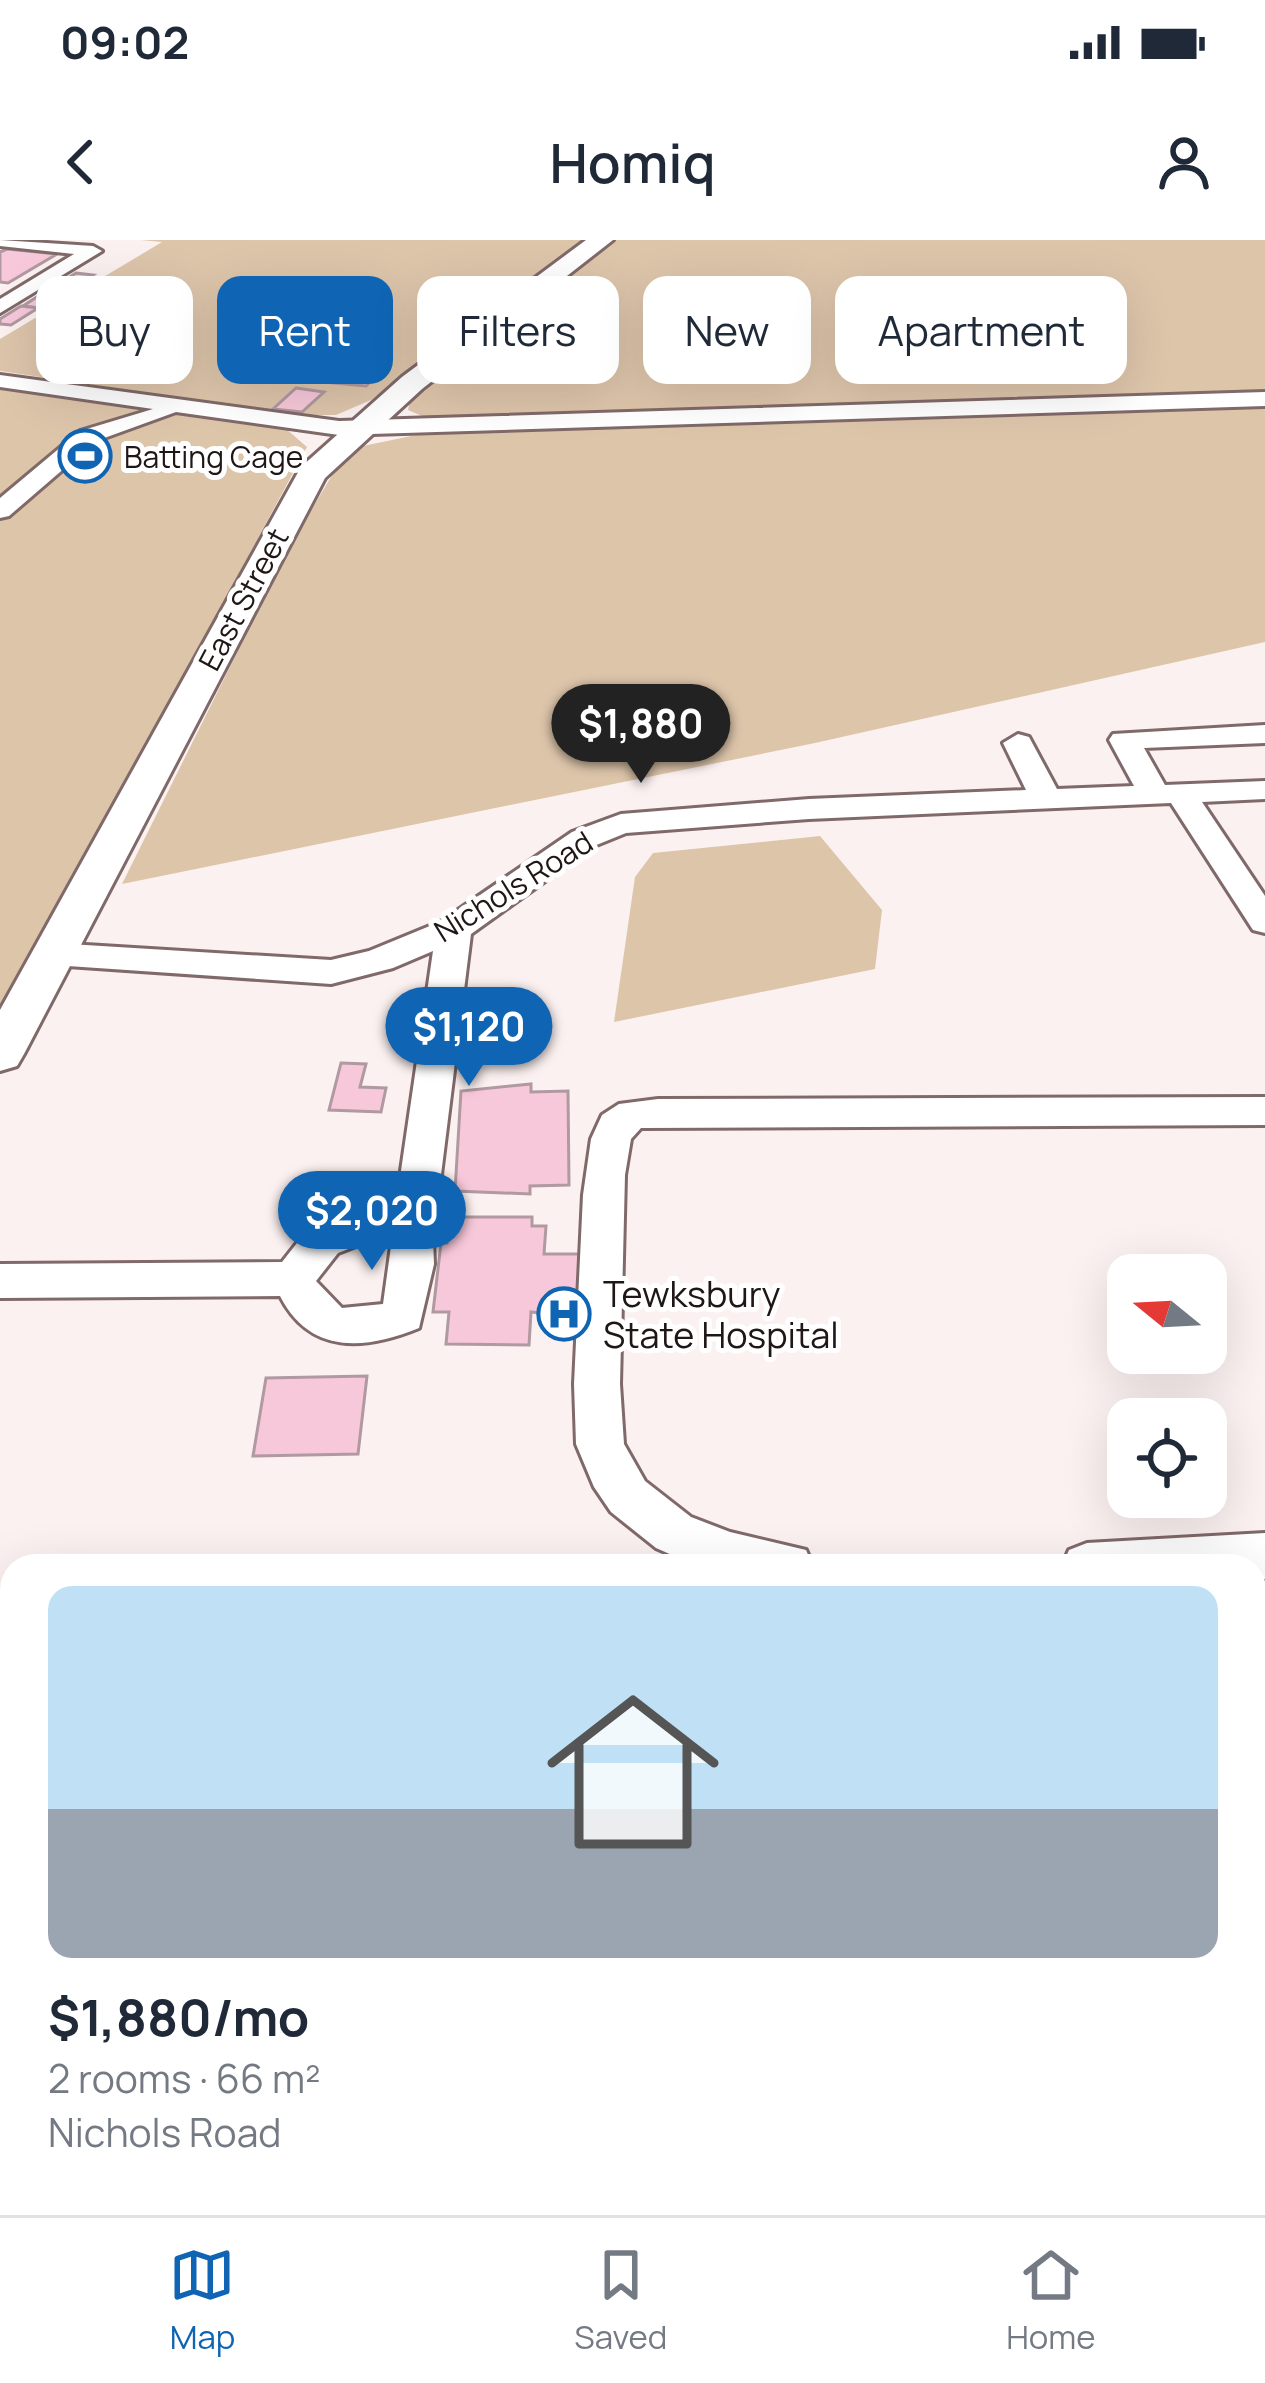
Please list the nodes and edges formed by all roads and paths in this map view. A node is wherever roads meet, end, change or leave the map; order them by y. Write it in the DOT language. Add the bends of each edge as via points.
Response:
graph roads {
  1 [pos="601,240"];
  2 [pos="0,241"];
  3 [pos="0,307"];
  4 [pos="0,381"];
  5 [pos="1265,399"];
  6 [pos="175,407"];
  7 [pos="359,428"];
  8 [pos="0,512"];
  9 [pos="1265,734"];
  10 [pos="1018,743"];
  11 [pos="888,778"];
  12 [pos="1265,790"];
  13 [pos="1168,794"];
  14 [pos="1047,800"];
  15 [pos="809,809"];
  16 [pos="1265,922"];
  17 [pos="454,929"];
  18 [pos="53,954"];
  19 [pos="0,1054"];
  20 [pos="1258,1117"];
  21 [pos="412,1239"];
  22 [pos="293,1279"];
  23 [pos="0,1280"];
  24 [pos="737,1554"];
  1 -- 7 [label="main road, East Street"];
  2 -- 3 [label="street" via="93,251"];
  4 -- 6 [label="street"];
  5 -- 7 [label="street"];
  6 -- 7 [label="street"];
  6 -- 8 [label="street" via="88,436"];
  7 -- 18 [label="main road, East Street" via="303,486"];
  9 -- 13 [label="street" via="1124,740"];
  10 -- 14 [label="street"];
  11 -- 15 [label="street"];
  12 -- 13 [label="street, Nichols Road"];
  13 -- 14 [label="street, Nichols Road"];
  13 -- 16 [label="street"];
  14 -- 15 [label="street, Nichols Road"];
  15 -- 17 [label="street, Nichols Road" via="654,819 601,831"];
  17 -- 18 [label="street, Nichols Road" via="331,971"];
  17 -- 21 [label="street"];
  18 -- 19 [label="main road, East Street"];
  20 -- 24 [label="street" via="658,1112 616,1125 606,1185 599,1442 618,1484 655,1523"];
  21 -- 22 [label="street" via="396,1228 347,1231 323,1241"];
  21 -- 22 [label="street" via="403,1315 379,1326 346,1330 322,1322"];
  22 -- 23 [label="street"];
}
